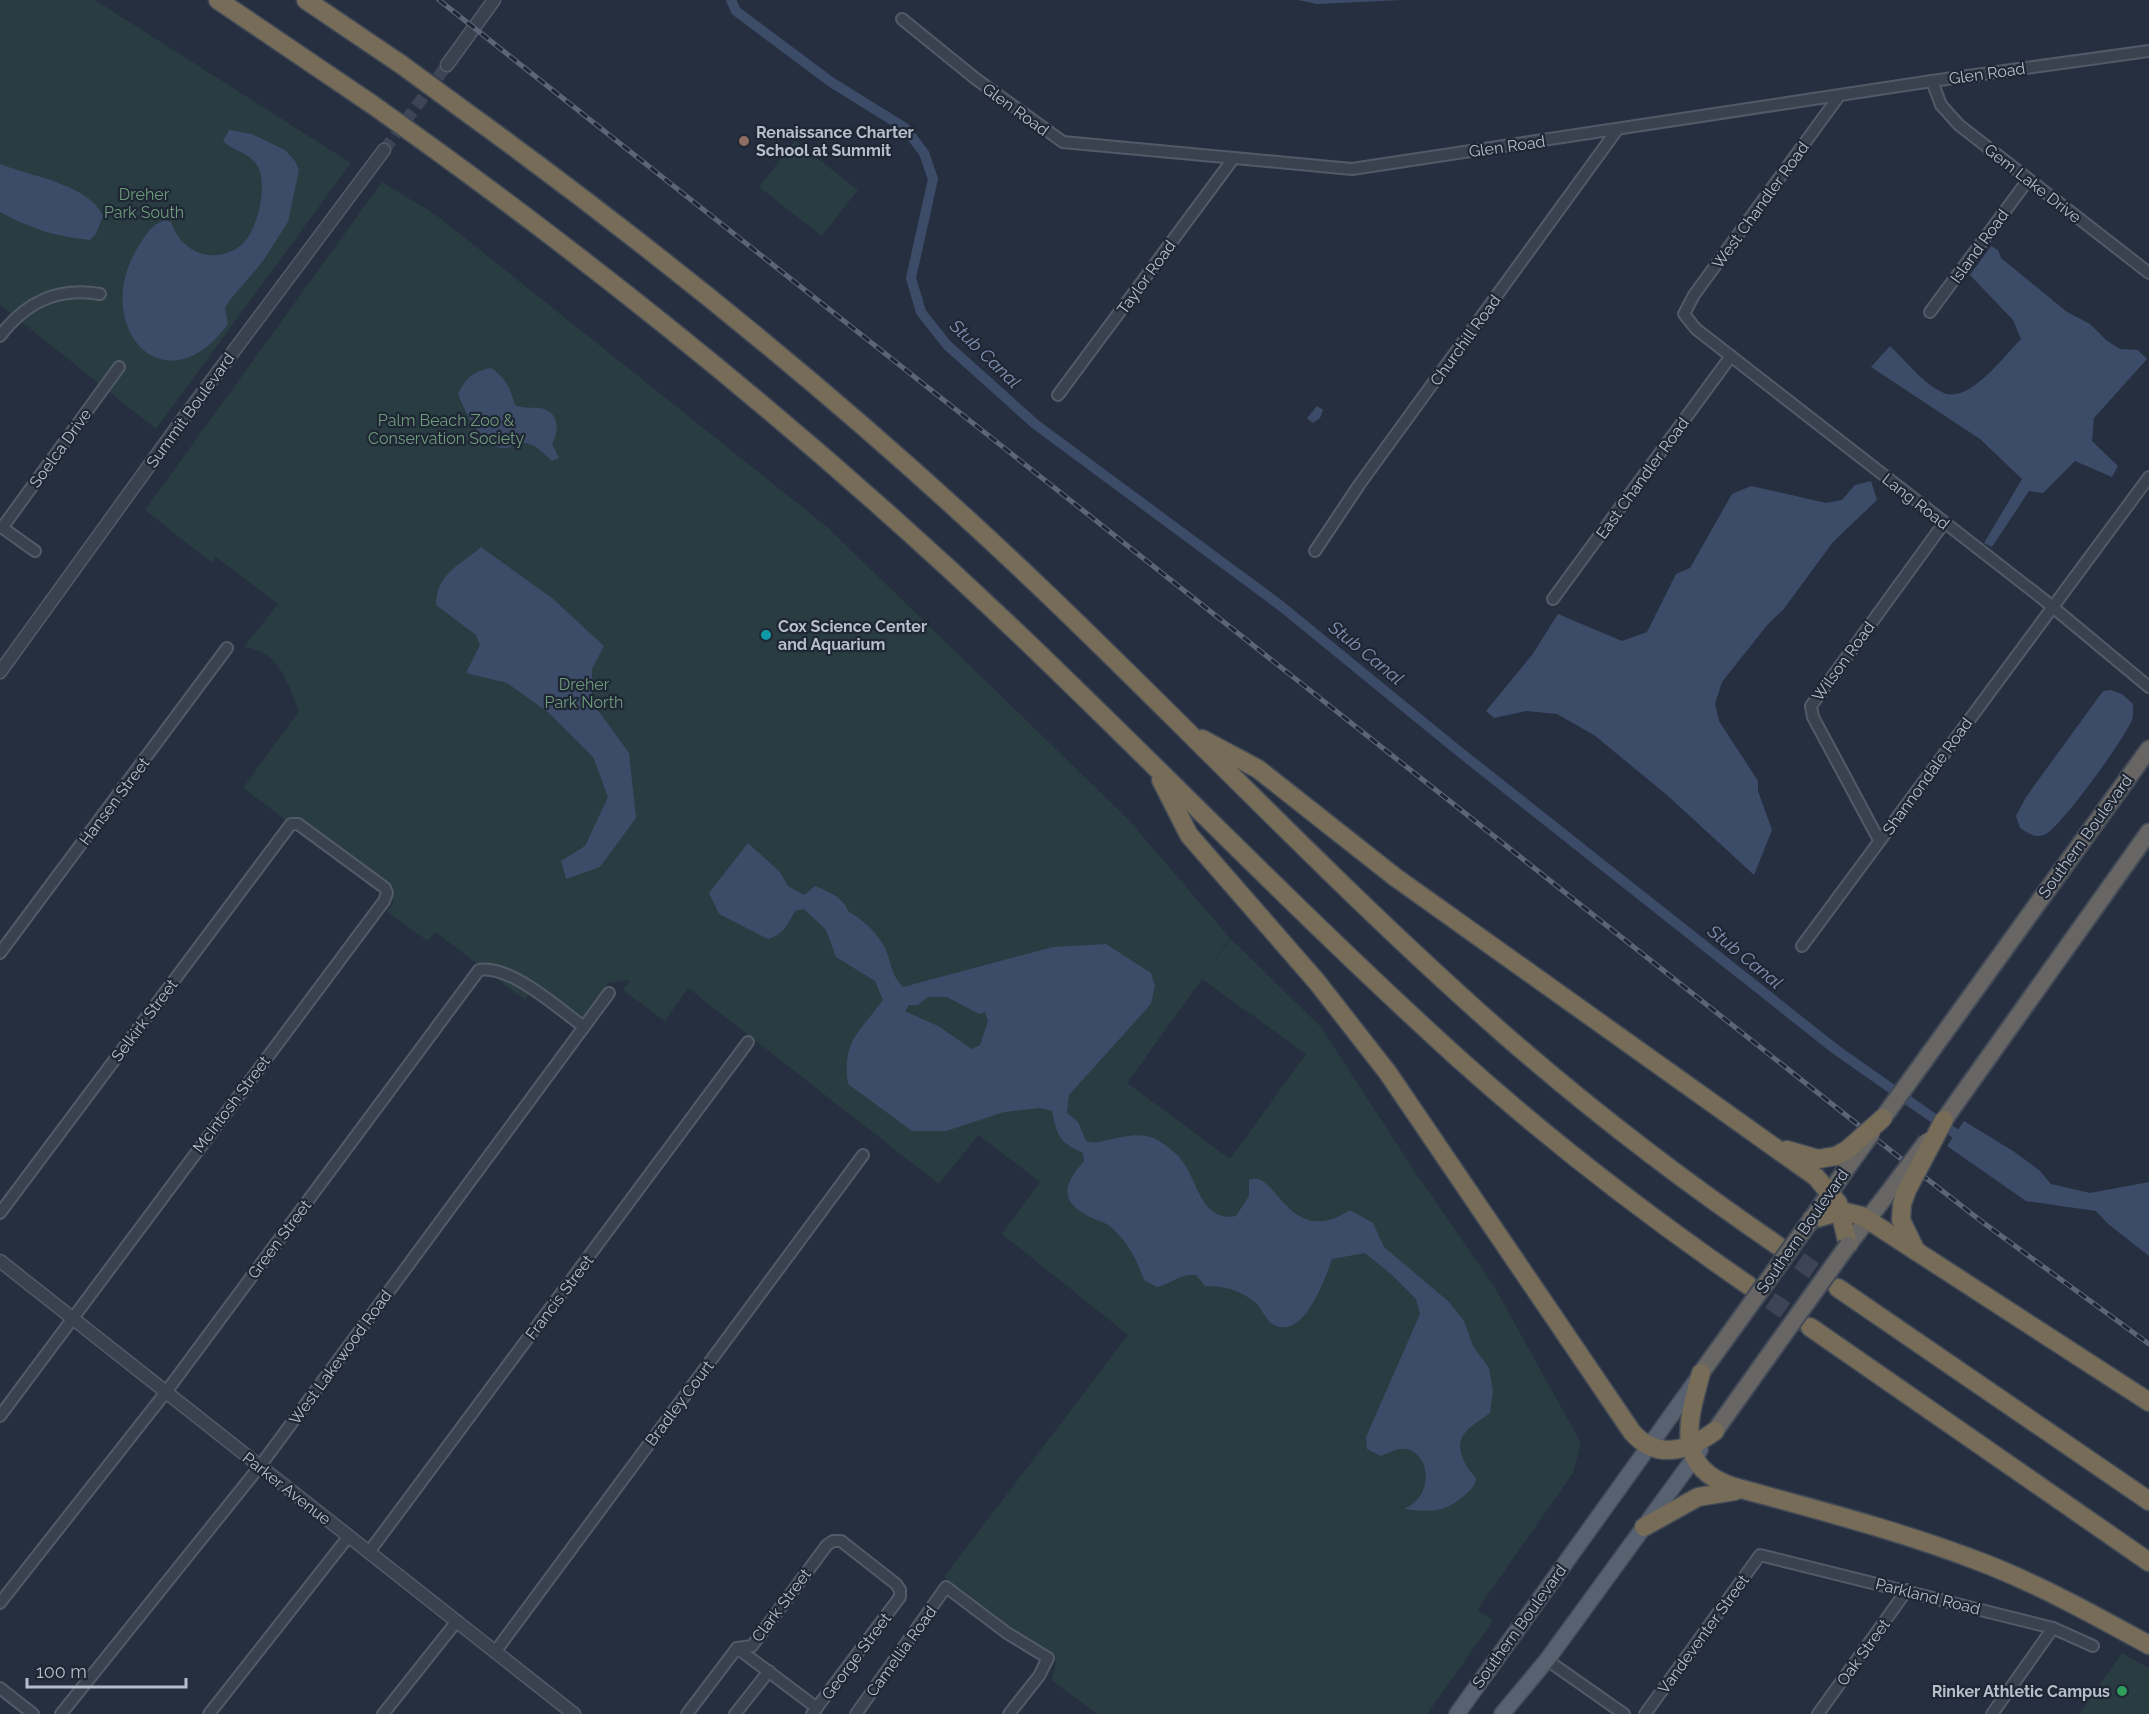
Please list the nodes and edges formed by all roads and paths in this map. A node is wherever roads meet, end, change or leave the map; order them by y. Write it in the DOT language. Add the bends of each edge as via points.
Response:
graph roads {
  1 [pos="218,0"];
  2 [pos="306,0"];
  3 [pos="494,0"];
  4 [pos="902,19"];
  5 [pos="2149,51"];
  6 [pos="447,65"];
  7 [pos="1932,81"];
  8 [pos="1839,96"];
  9 [pos="1617,130"];
  10 [pos="384,150"];
  11 [pos="1233,159"];
  12 [pos="2028,180"];
  13 [pos="2149,273"];
  14 [pos="100,294"];
  15 [pos="1930,312"];
  16 [pos="1684,314"];
  17 [pos="0,336"];
  18 [pos="1731,356"];
  19 [pos="119,367"];
  20 [pos="1058,395"];
  21 [pos="2149,477"];
  22 [pos="1944,523"];
  23 [pos="1,527"];
  24 [pos="35,551"];
  25 [pos="1315,551"];
  26 [pos="1553,599"];
  27 [pos="2052,607"];
  28 [pos="227,648"];
  29 [pos="0,672"];
  30 [pos="2149,687"];
  31 [pos="1187,732"];
  32 [pos="2149,749"];
  33 [pos="1155,767"];
  34 [pos="288,827"];
  35 [pos="2149,832"];
  36 [pos="1879,840"];
  37 [pos="1802,946"];
  38 [pos="0,953"];
  39 [pos="609,993"];
  40 [pos="584,1027"];
  41 [pos="748,1042"];
  42 [pos="1883,1118"];
  43 [pos="1944,1120"];
  44 [pos="1771,1145"];
  45 [pos="863,1155"];
  46 [pos="1843,1160"];
  47 [pos="1831,1192"];
  48 [pos="1895,1198"];
  49 [pos="1841,1211"];
  50 [pos="0,1213"];
  51 [pos="1868,1219"];
  52 [pos="1811,1220"];
  53 [pos="1777,1245"];
  54 [pos="1848,1245"];
  55 [pos="1917,1253"];
  56 [pos="0,1261"];
  57 [pos="1748,1285"];
  58 [pos="1838,1288"];
  59 [pos="72,1317"];
  60 [pos="1810,1327"];
  61 [pos="1701,1373"];
  62 [pos="166,1392"];
  63 [pos="2149,1402"];
  64 [pos="0,1416"];
  65 [pos="1715,1431"];
  66 [pos="1650,1448"];
  67 [pos="1692,1453"];
  68 [pos="260,1466"];
  69 [pos="2117,1478"];
  70 [pos="1745,1490"];
  71 [pos="2149,1494"];
  72 [pos="2149,1501"];
  73 [pos="1644,1527"];
  74 [pos="349,1536"];
  75 [pos="369,1552"];
  76 [pos="1760,1555"];
  77 [pos="2149,1562"];
  78 [pos="1907,1590"];
  79 [pos="900,1597"];
  80 [pos="0,1603"];
  81 [pos="456,1621"];
  82 [pos="2053,1628"];
  83 [pos="2149,1645"];
  84 [pos="2093,1646"];
  85 [pos="737,1648"];
  86 [pos="495,1652"];
  87 [pos="1547,1660"];
  88 [pos="769,1671"];
  89 [pos="0,1688"];
  90 [pos="1471,1692"];
  91 [pos="561,1710"];
  92 [pos="815,1711"];
  93 [pos="33,1714"];
  94 [pos="61,1714"];
  95 [pos="209,1714"];
  96 [pos="383,1714"];
  97 [pos="574,1714"];
  98 [pos="687,1714"];
  99 [pos="735,1714"];
  100 [pos="856,1714"];
  101 [pos="1010,1714"];
  102 [pos="1456,1714"];
  103 [pos="1464,1714"];
  104 [pos="1502,1714"];
  105 [pos="1624,1714"];
  106 [pos="1646,1714"];
  107 [pos="1818,1714"];
  108 [pos="1992,1714"];
  1 -- 33 [label="highway, bridge" via="433,148 640,304 797,433 1001,617"];
  2 -- 31 [label="highway, bridge" via="462,109 646,246 827,395 1035,582"];
  3 -- 6 [label="street"];
  4 -- 11 [label="street, Glen Road" via="1062,142"];
  5 -- 7 [label="street, Glen Road"];
  7 -- 8 [label="street, Glen Road"];
  7 -- 12 [label="street, Gem Lake Drive" via="1948,114"];
  8 -- 9 [label="street, Glen Road"];
  8 -- 16 [label="street, West Chandler Road"];
  9 -- 11 [label="street, Glen Road" via="1352,169"];
  9 -- 25 [label="street, Churchill Road"];
  10 -- 29 [label="street, Summit Boulevard" via="174,430"];
  11 -- 20 [label="street, Taylor Road"];
  12 -- 13 [label="street, Gem Lake Drive"];
  12 -- 15 [label="street, Island Road"];
  14 -- 17 [label="street" via="70,292 41,300 21,312"];
  16 -- 18 [label="street, Lang Road" via="1696,329"];
  18 -- 22 [label="street, Lang Road"];
  18 -- 26 [label="street, East Chandler Road"];
  19 -- 23 [label="street, Soelca Drive"];
  21 -- 27 [label="street, Shannondale Road"];
  22 -- 27 [label="street, Lang Road"];
  22 -- 36 [label="street, Wilson Road" via="1811,706 1813,717"];
  23 -- 24 [label="street"];
  27 -- 30 [label="street, Lang Road"];
  27 -- 36 [label="street, Shannondale Road"];
  28 -- 38 [label="street, Hansen Street"];
  31 -- 44 [label="highway" via="1258,769 1395,877"];
  31 -- 53 [label="highway" via="1512,1041 1624,1134"];
  32 -- 42 [label="highway, Southern Boulevard"];
  33 -- 57 [label="highway" via="1381,987 1483,1080 1610,1185"];
  33 -- 66 [label="highway" via="1189,835 1371,1050 1628,1428"];
  34 -- 50 [label="street, Selkirk Street"];
  34 -- 59 [label="street, McIntosh Street" via="298,824 386,888 386,898"];
  35 -- 43 [label="highway"];
  36 -- 37 [label="street, Shannondale Road"];
  39 -- 40 [label="street, West Lakewood Road"];
  40 -- 62 [label="street, Green Street" via="505,972 479,969"];
  40 -- 68 [label="street, West Lakewood Road"];
  41 -- 75 [label="street, Francis Street"];
  42 -- 46 [label="highway, bridge" via="1847,1150"];
  43 -- 48 [label="highway, bridge" via="1906,1190"];
  44 -- 46 [label="highway" via="1812,1158"];
  44 -- 47 [label="highway"];
  45 -- 86 [label="street, Bradley Court"];
  46 -- 47 [label="highway, Southern Boulevard"];
  47 -- 49 [label="highway"];
  47 -- 52 [label="highway, Southern Boulevard"];
  48 -- 51 [label="highway"];
  48 -- 55 [label="highway"];
  49 -- 51 [label="highway"];
  49 -- 52 [label="highway"];
  49 -- 54 [label="highway"];
  51 -- 54 [label="highway"];
  51 -- 55 [label="highway"];
  52 -- 61 [label="highway, Southern Boulevard, bridge"];
  54 -- 65 [label="highway, bridge"];
  55 -- 63 [label="highway"];
  56 -- 59 [label="street, Parker Avenue"];
  58 -- 69 [label="highway"];
  59 -- 62 [label="street, Parker Avenue"];
  59 -- 64 [label="street, McIntosh Street"];
  60 -- 77 [label="highway"];
  61 -- 66 [label="main road, Southern Boulevard"];
  61 -- 67 [label="highway" via="1689,1422"];
  62 -- 68 [label="street, Parker Avenue"];
  62 -- 80 [label="street, Green Street"];
  65 -- 67 [label="highway"];
  66 -- 67 [label="highway"];
  66 -- 90 [label="main road, Southern Boulevard"];
  67 -- 70 [label="highway" via="1713,1478"];
  67 -- 73 [label="main road"];
  68 -- 74 [label="street, Parker Avenue"];
  68 -- 94 [label="street, West Lakewood Road"];
  69 -- 71 [label="highway"];
  69 -- 72 [label="highway"];
  70 -- 73 [label="highway" via="1698,1497"];
  70 -- 83 [label="highway" via="1970,1558 2042,1588"];
  73 -- 87 [label="main road"];
  74 -- 75 [label="street, Parker Avenue"];
  74 -- 95 [label="street"];
  75 -- 81 [label="street, Parker Avenue"];
  76 -- 78 [label="street, Parkland Road"];
  76 -- 106 [label="street, Vandeventer Street"];
  78 -- 82 [label="street, Parkland Road"];
  78 -- 107 [label="street, Oak Street"];
  79 -- 85 [label="street, Clark Street" via="896,1584 841,1541 833,1541 752,1646"];
  79 -- 92 [label="street, George Street"];
  81 -- 86 [label="street, Parker Avenue"];
  81 -- 96 [label="street"];
  82 -- 84 [label="street, Parkland Road"];
  82 -- 108 [label="street"];
  85 -- 88 [label="street"];
  85 -- 98 [label="street, Clark Street"];
  86 -- 91 [label="street, Parker Avenue"];
  87 -- 104 [label="main road"];
  87 -- 105 [label="street"];
  88 -- 92 [label="street"];
  88 -- 99 [label="street"];
  89 -- 93 [label="street"];
  90 -- 102 [label="main road, Southern Boulevard"];
  90 -- 103 [label="main road"];
  91 -- 97 [label="street, Parker Avenue"];
  100 -- 101 [label="street, Camellia Road" via="946,1587 1048,1658"];
}
